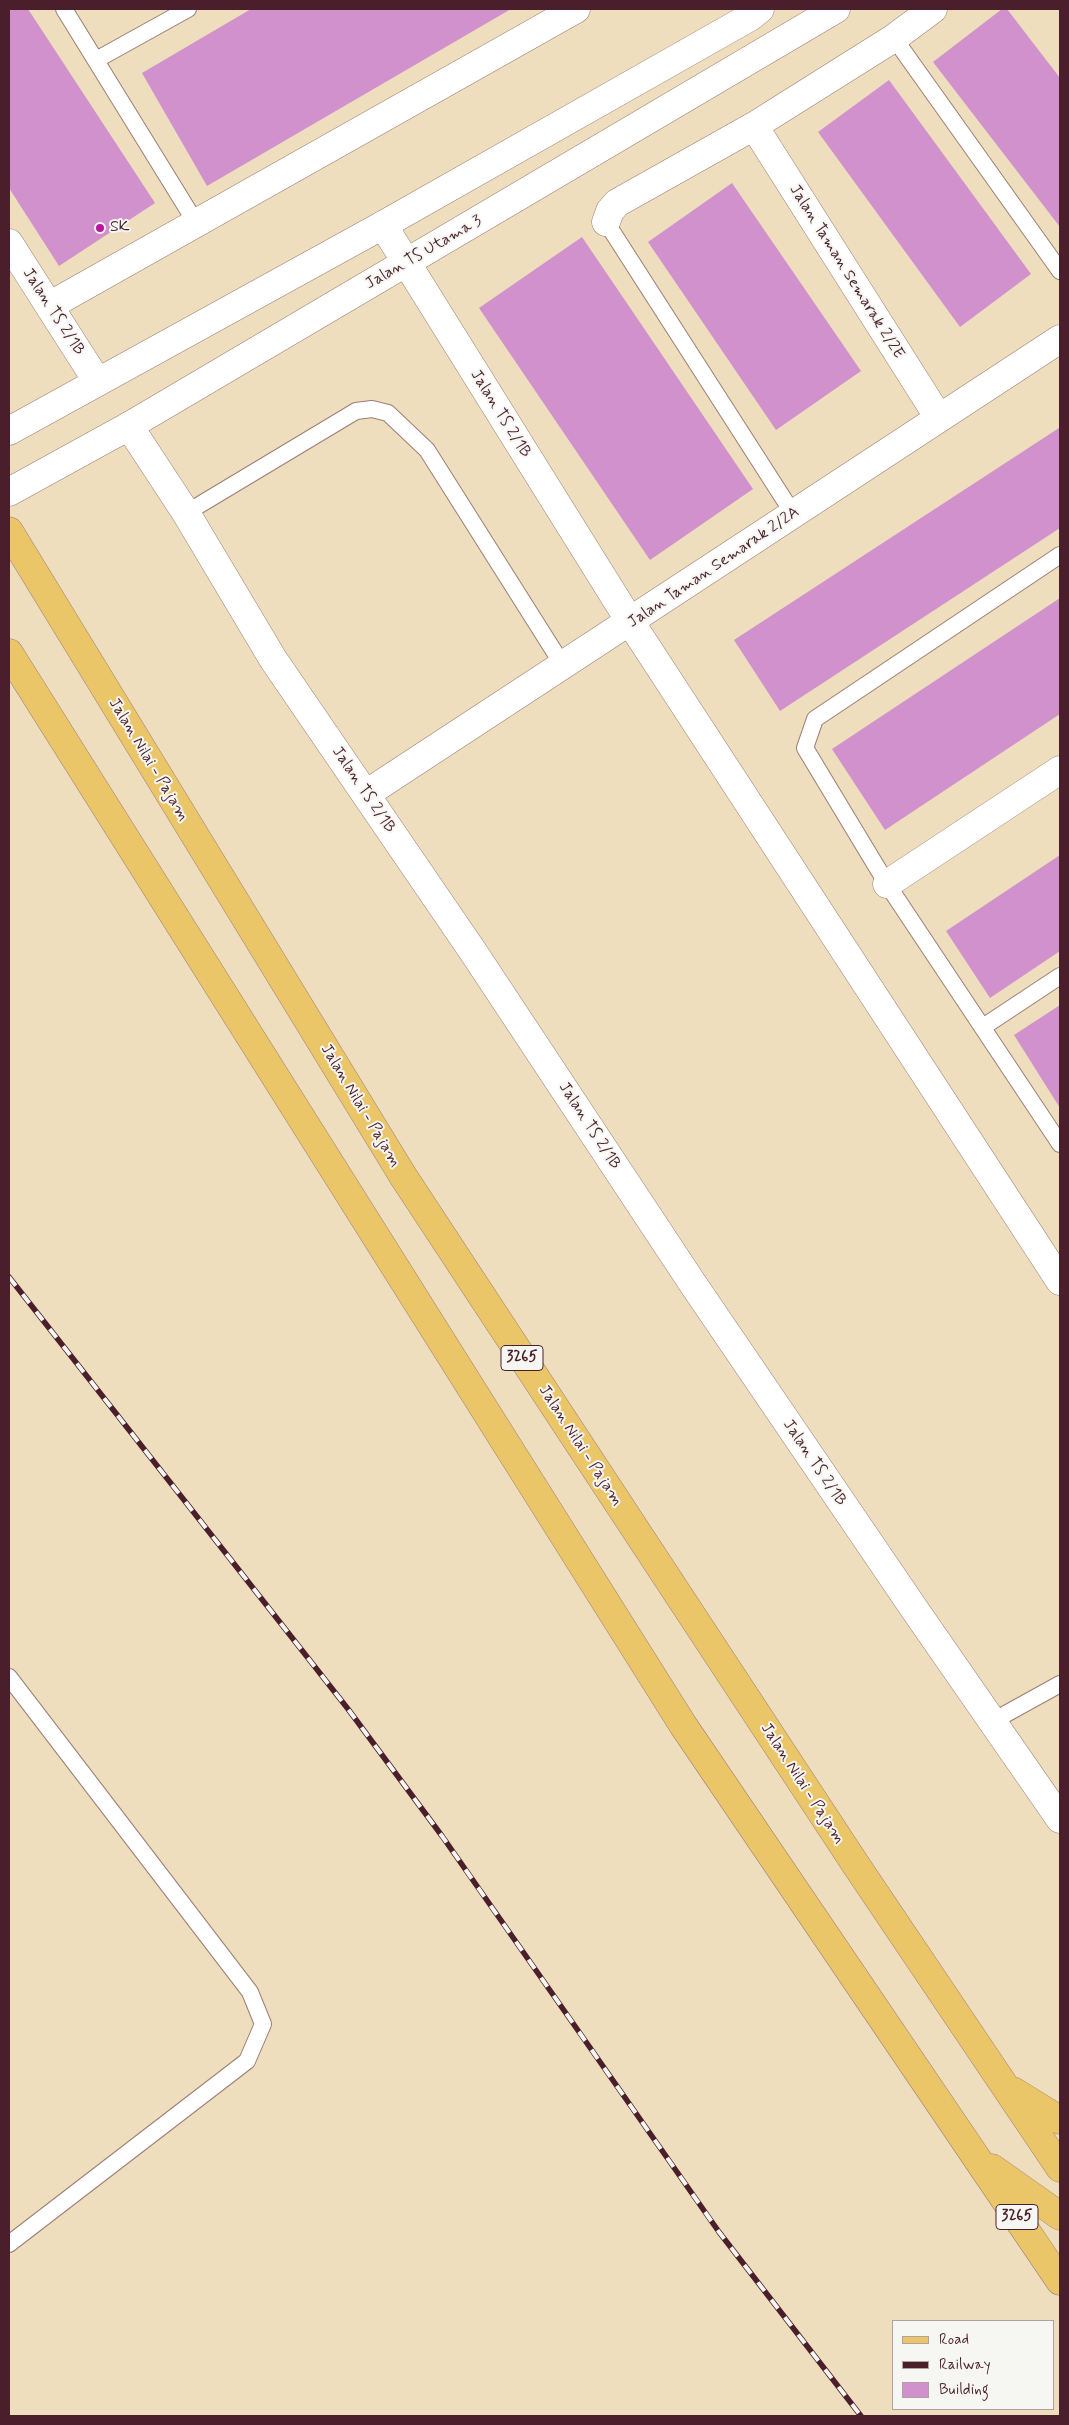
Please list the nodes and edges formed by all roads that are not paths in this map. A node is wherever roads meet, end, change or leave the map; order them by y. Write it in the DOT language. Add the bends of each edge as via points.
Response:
graph roads {
  1 [pos="64,9"];
  2 [pos="188,9"];
  3 [pos="576,9"];
  4 [pos="836,9"];
  5 [pos="933,9"];
  6 [pos="751,12"];
  7 [pos="894,38"];
  8 [pos="96,60"];
  9 [pos="754,126"];
  10 [pos="196,222"];
  11 [pos="606,222"];
  12 [pos="383,224"];
  13 [pos="9,244"];
  14 [pos="407,263"];
  15 [pos="1060,271"];
  16 [pos="49,306"];
  17 [pos="1060,340"];
  18 [pos="97,381"];
  19 [pos="939,418"];
  20 [pos="129,426"];
  21 [pos="9,431"];
  22 [pos="9,492"];
  23 [pos="186,513"];
  24 [pos="794,515"];
  25 [pos="9,531"];
  26 [pos="1060,555"];
  27 [pos="631,623"];
  28 [pos="9,653"];
  29 [pos="564,667"];
  30 [pos="1060,770"];
  31 [pos="366,794"];
  32 [pos="887,884"];
  33 [pos="1060,976"];
  34 [pos="983,1027"];
  35 [pos="1060,1144"];
  36 [pos="1060,1281"];
  37 [pos="9,1677"];
  38 [pos="1060,1684"];
  39 [pos="993,1721"];
  40 [pos="1060,1819"];
  41 [pos="1005,2087"];
  42 [pos="1060,2120"];
  43 [pos="973,2154"];
  44 [pos="1060,2168"];
  45 [pos="1060,2216"];
  46 [pos="9,2244"];
  47 [pos="1060,2281"];
  1 -- 8 [label="lane"];
  2 -- 8 [label="lane"];
  3 -- 10 [label="street"];
  4 -- 14 [label="street, Jalan TS Utama 3"];
  5 -- 7 [label="street"];
  6 -- 12 [label="street"];
  7 -- 9 [label="street"];
  7 -- 15 [label="lane"];
  8 -- 10 [label="lane"];
  9 -- 11 [label="street" via="617,203"];
  9 -- 19 [label="street, Jalan Taman Semarak 2/2E"];
  10 -- 16 [label="street"];
  11 -- 24 [label="lane"];
  12 -- 14 [label="street, Jalan TS 2/1B"];
  12 -- 18 [label="street"];
  13 -- 16 [label="street, Jalan TS 2/1B"];
  14 -- 20 [label="street, Jalan TS Utama 3"];
  14 -- 27 [label="street, Jalan TS 2/1B"];
  16 -- 18 [label="street, Jalan TS 2/1B"];
  17 -- 19 [label="street, Jalan Taman Semarak 2/2A"];
  18 -- 21 [label="street"];
  19 -- 24 [label="street, Jalan Taman Semarak 2/2A"];
  20 -- 22 [label="street, Jalan TS Utama 3"];
  20 -- 23 [label="street, Jalan TS 2/1B"];
  23 -- 29 [label="lane" via="356,411 372,409 388,413 427,450"];
  23 -- 31 [label="street, Jalan TS 2/1B" via="273,659"];
  24 -- 27 [label="street, Jalan Taman Semarak 2/2A"];
  25 -- 41 [label="main road, Jalan Nilai - Pajam / 3265" via="402,1176"];
  26 -- 32 [label="lane" via="815,719 805,748"];
  27 -- 29 [label="street, Jalan Taman Semarak 2/2A"];
  27 -- 36 [label="street, Jalan TS 2/1B"];
  28 -- 43 [label="main road, 3265" via="683,1725"];
  29 -- 31 [label="street, Jalan Taman Semarak 2/2A"];
  30 -- 32 [label="street"];
  31 -- 39 [label="street, Jalan TS 2/1B" via="693,1284"];
  32 -- 34 [label="lane"];
  33 -- 34 [label="lane"];
  34 -- 35 [label="lane"];
  37 -- 46 [label="lane" via="250,1992 263,2024 247,2061"];
  38 -- 39 [label="lane"];
  39 -- 40 [label="street, Jalan TS 2/1B"];
  41 -- 42 [label="main road"];
  41 -- 44 [label="main road, Jalan Nilai - Pajam / 3265"];
  43 -- 45 [label="main road"];
  43 -- 47 [label="main road, 3265"];
}
